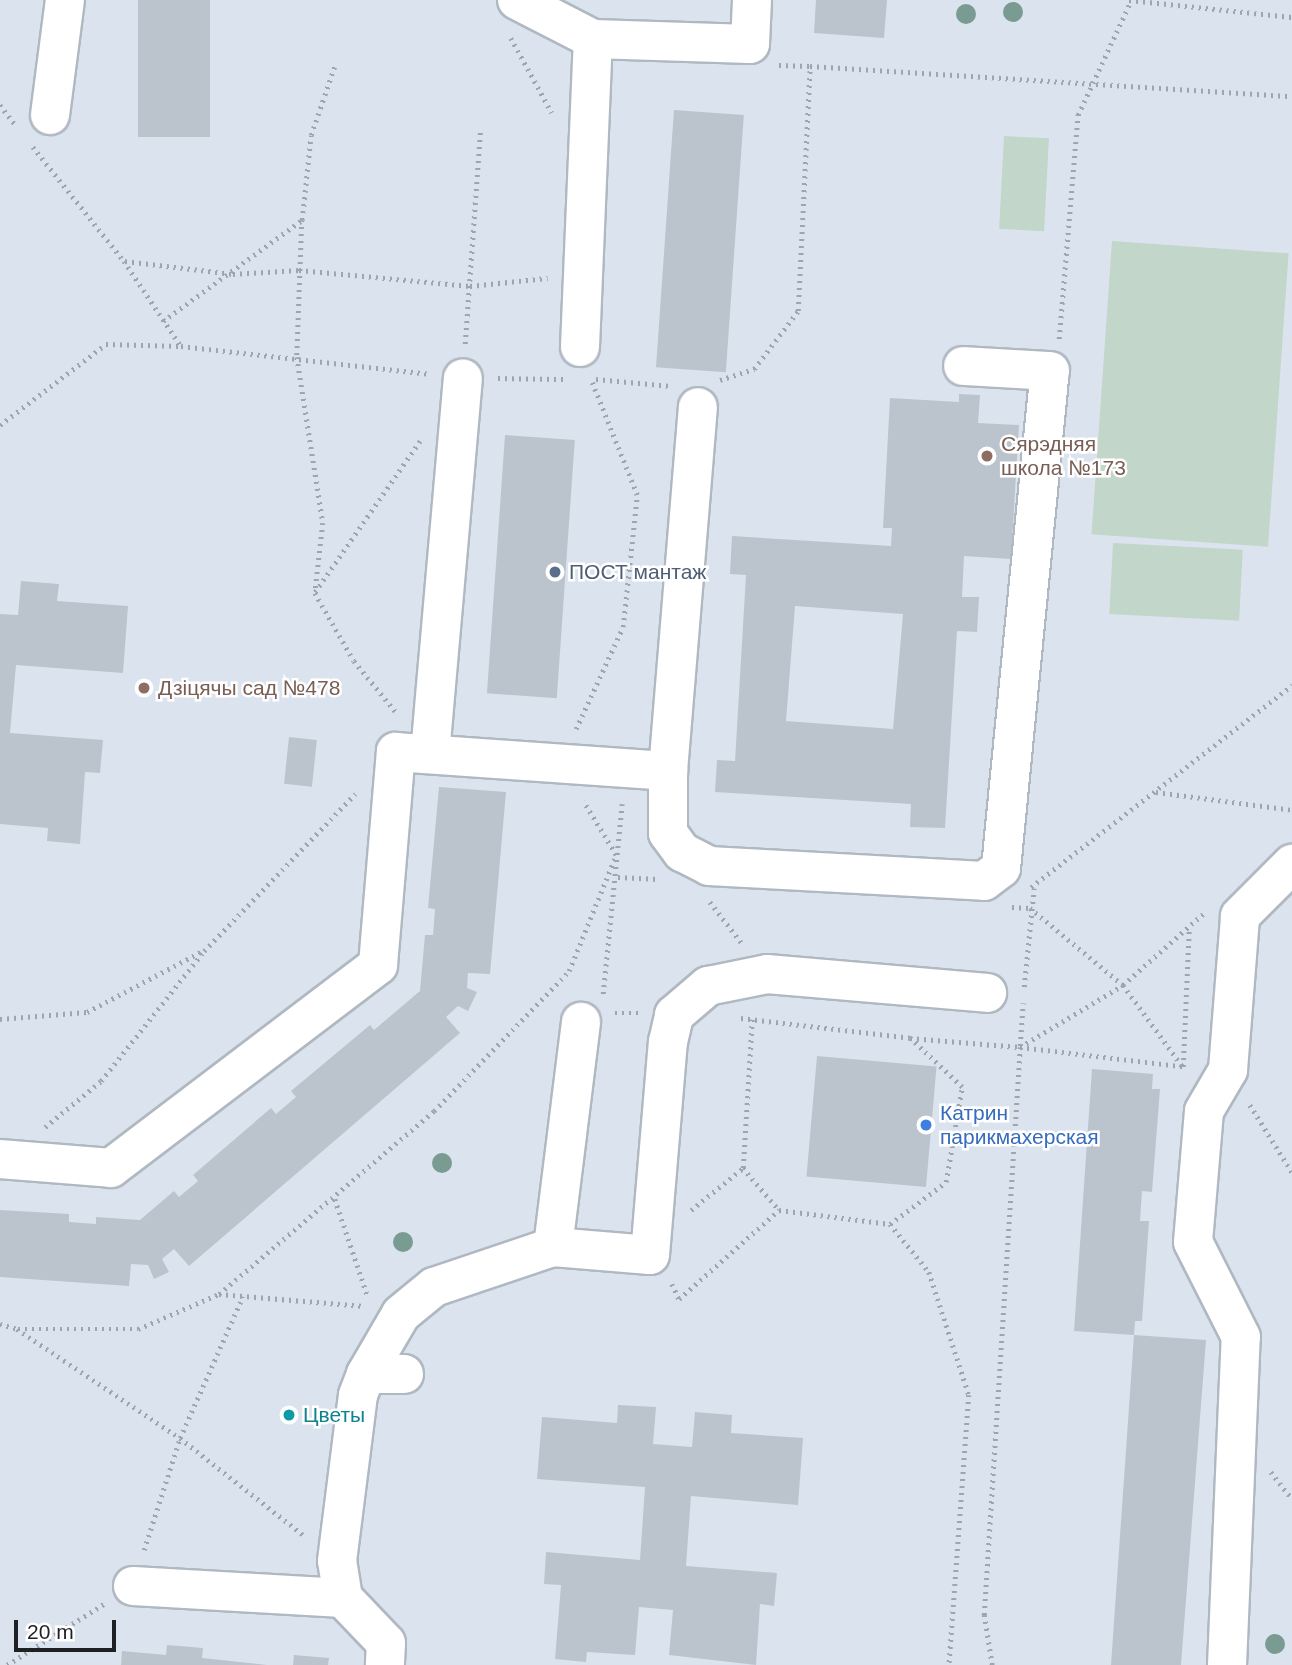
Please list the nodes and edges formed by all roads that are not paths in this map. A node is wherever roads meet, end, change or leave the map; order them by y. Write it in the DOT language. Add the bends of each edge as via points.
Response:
graph roads {
  1 [pos="65,0"];
  2 [pos="752,0"];
  3 [pos="511,12"];
  4 [pos="593,39"];
  5 [pos="50,115"];
  6 [pos="585,363"];
  7 [pos="963,366"];
  8 [pos="463,378"];
  9 [pos="697,393"];
  10 [pos="430,754"];
  11 [pos="668,771"];
  12 [pos="1288,870"];
  13 [pos="987,993"];
  14 [pos="594,1011"];
  15 [pos="0,1159"];
  16 [pos="553,1247"];
  17 [pos="366,1374"];
  18 [pos="404,1374"];
  19 [pos="340,1580"];
  20 [pos="133,1586"];
  21 [pos="385,1665"];
  22 [pos="1227,1665"];
  1 -- 5 [label="lane"];
  2 -- 4 [label="lane" via="750,44"];
  3 -- 4 [label="lane"];
  4 -- 6 [label="lane"];
  7 -- 11 [label="lane" via="1050,371 1001,868 984,881 709,866 682,852 668,833"];
  8 -- 10 [label="lane"];
  9 -- 11 [label="lane"];
  10 -- 11 [label="lane"];
  10 -- 15 [label="lane" via="396,752 378,965 111,1168"];
  12 -- 22 [label="lane" via="1240,916 1228,1070 1204,1111 1193,1242 1241,1337"];
  13 -- 16 [label="lane" via="767,974 708,986 674,1014 650,1255"];
  14 -- 16 [label="lane"];
  16 -- 17 [label="lane" via="434,1287 401,1314"];
  17 -- 18 [label="lane"];
  17 -- 19 [label="lane" via="358,1395"];
  19 -- 20 [label="lane"];
  19 -- 21 [label="lane" via="386,1643"];
}
